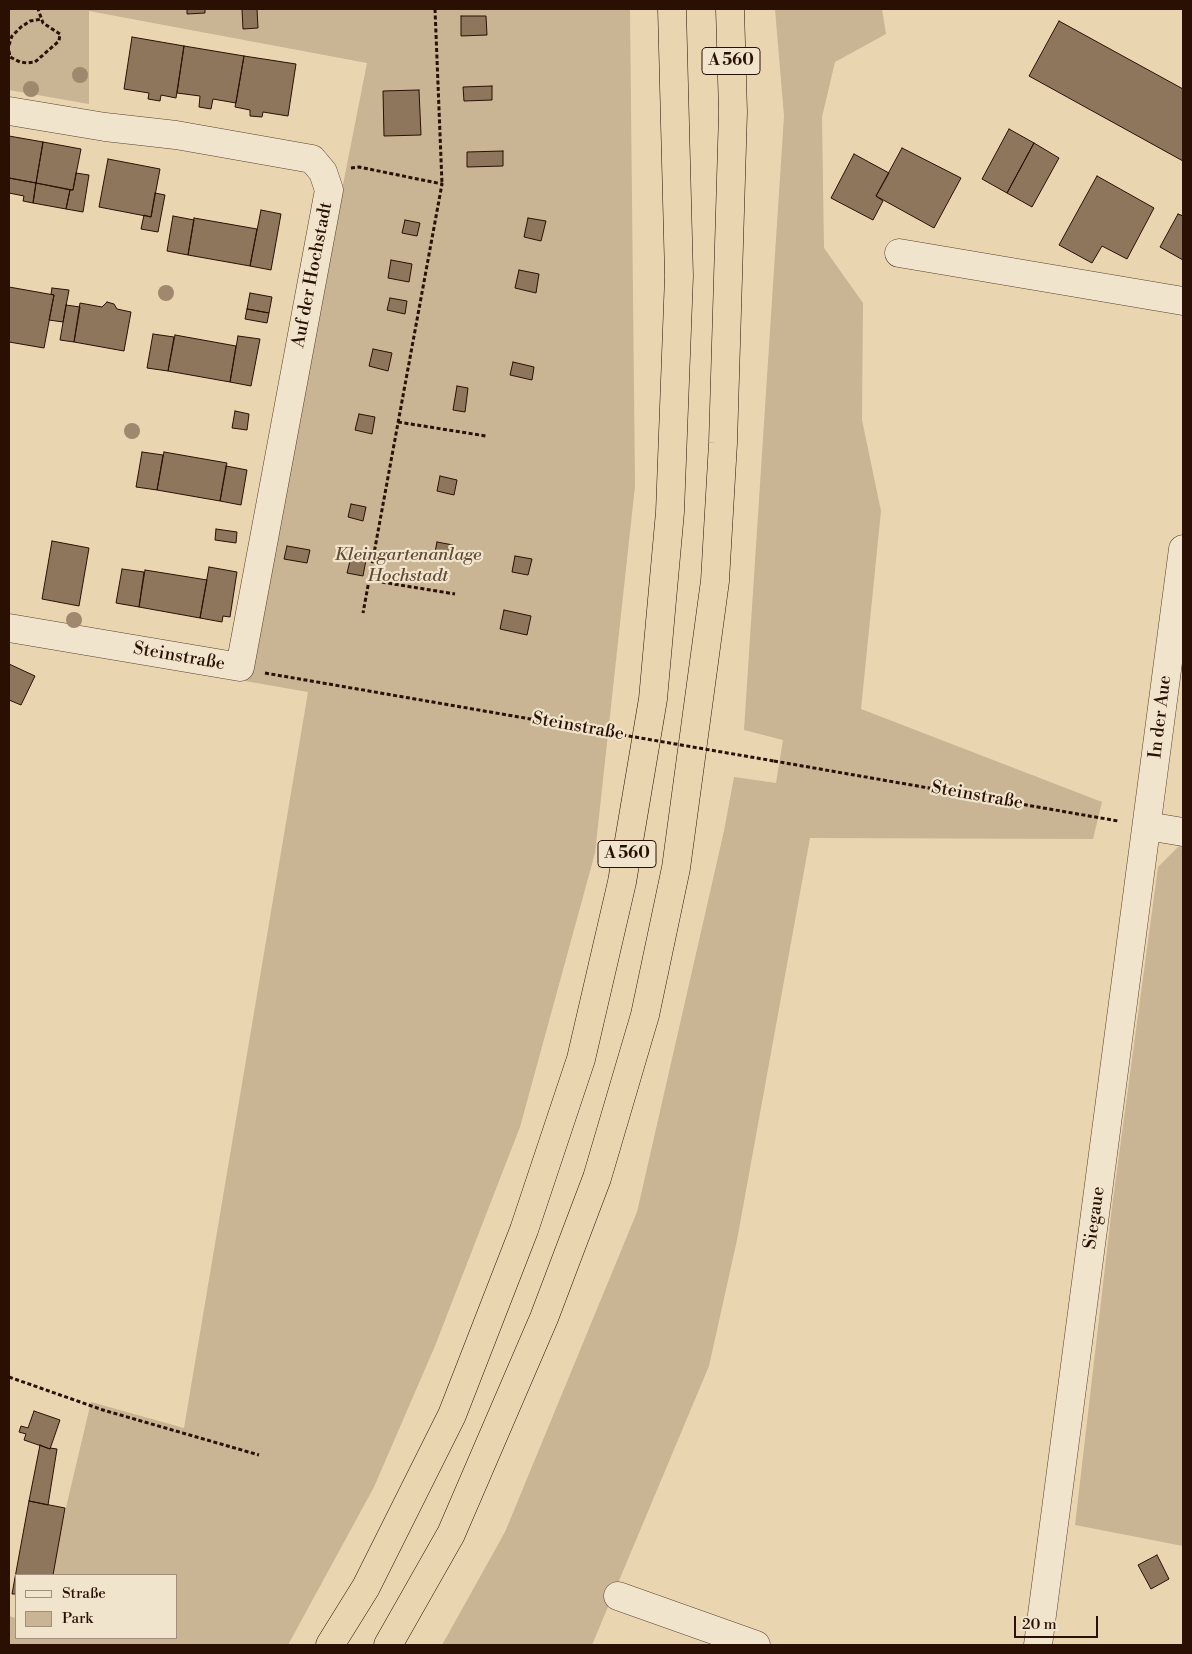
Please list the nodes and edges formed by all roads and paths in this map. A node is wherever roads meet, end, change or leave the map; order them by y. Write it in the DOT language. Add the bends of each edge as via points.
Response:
graph roads {
  1 [pos="38,9"];
  2 [pos="435,9"];
  3 [pos="672,9"];
  4 [pos="730,9"];
  5 [pos="42,18"];
  6 [pos="9,45"];
  7 [pos="9,51"];
  8 [pos="10,58"];
  9 [pos="9,112"];
  10 [pos="323,172"];
  11 [pos="442,184"];
  12 [pos="899,252"];
  13 [pos="1183,301"];
  14 [pos="398,422"];
  15 [pos="486,436"];
  16 [pos="1183,549"];
  17 [pos="369,580"];
  18 [pos="455,594"];
  19 [pos="363,613"];
  20 [pos="9,628"];
  21 [pos="240,667"];
  22 [pos="1147,826"];
  23 [pos="1183,832"];
  24 [pos="9,1377"];
  25 [pos="259,1455"];
  26 [pos="618,1596"];
  27 [pos="330,1645"];
  28 [pos="388,1645"];
  29 [pos="756,1645"];
  30 [pos="1038,1645"];
  1 -- 5 [label="path"];
  2 -- 11 [label="path"];
  3 -- 27 [label="highway, A 560" via="679,276 670,512 654,699 622,882 581,1059 520,1240 452,1415 366,1587"];
  4 -- 28 [label="highway, A 560" via="733,112 715,581 672,886 637,1042 596,1178 548,1309 451,1534"];
  5 -- 6 [label="path" via="21,27"];
  5 -- 8 [label="path" via="60,34 59,41 35,62"];
  7 -- 8 [label="path"];
  9 -- 10 [label="street" via="176,135 312,159"];
  10 -- 11 [label="path" via="359,167"];
  10 -- 21 [label="street, Auf der Hochstadt" via="329,190"];
  11 -- 14 [label="path"];
  12 -- 13 [label="street"];
  14 -- 15 [label="path"];
  14 -- 17 [label="path"];
  16 -- 22 [label="street, In der Aue"];
  17 -- 18 [label="path"];
  17 -- 19 [label="path"];
  20 -- 21 [label="street, Steinstraße"];
  21 -- 22 [label="path, Steinstraße, bridge"];
  22 -- 23 [label="street"];
  22 -- 30 [label="street, Siegaue"];
  24 -- 25 [label="path" via="103,1410"];
  26 -- 29 [label="street"];
}
